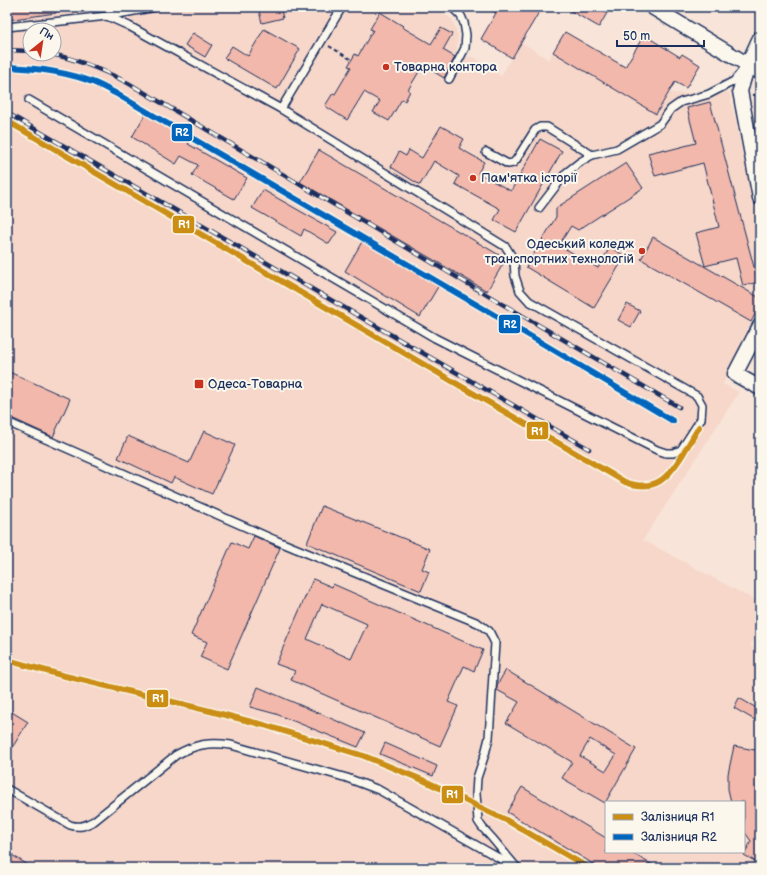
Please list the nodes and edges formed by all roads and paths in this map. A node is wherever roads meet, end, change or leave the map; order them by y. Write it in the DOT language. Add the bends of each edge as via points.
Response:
graph roads {
  1 [pos="156,7"];
  2 [pos="342,7"];
  3 [pos="452,7"];
  4 [pos="652,7"];
  5 [pos="107,16"];
  6 [pos="7,27"];
  7 [pos="760,38"];
  8 [pos="322,41"];
  9 [pos="352,60"];
  10 [pos="748,64"];
  11 [pos="760,72"];
  12 [pos="449,79"];
  13 [pos="29,100"];
  14 [pos="281,109"];
  15 [pos="486,152"];
  16 [pos="592,155"];
  17 [pos="760,198"];
  18 [pos="539,208"];
  19 [pos="760,326"];
  20 [pos="760,388"];
  21 [pos="7,422"];
  22 [pos="7,789"];
  23 [pos="517,868"];
  1 -- 5 [label="lane"];
  2 -- 8 [label="lane"];
  3 -- 12 [label="lane" via="464,23 466,35 465,48"];
  4 -- 10 [label="street"];
  5 -- 6 [label="lane"];
  5 -- 14 [label="lane"];
  7 -- 10 [label="street"];
  8 -- 9 [label="path"];
  8 -- 14 [label="lane"];
  10 -- 11 [label="street"];
  10 -- 16 [label="lane" via="734,81 709,94 681,102 671,109 660,124 617,149"];
  10 -- 17 [label="street" via="740,92"];
  13 -- 14 [label="lane" via="435,338 657,450 673,453 681,450 701,419 702,405 698,396 529,301 520,291 515,276 514,260 506,247"];
  15 -- 16 [label="lane" via="508,164 513,163 535,130 546,127"];
  16 -- 18 [label="lane" via="566,173"];
  19 -- 20 [label="street" via="735,374"];
  21 -- 23 [label="lane" via="275,540 478,623 490,632 495,643 489,738 477,778 478,821"];
  22 -- 23 [label="lane" via="70,826 77,827 94,821 176,754 205,744 231,745 347,778 379,790"];
}
